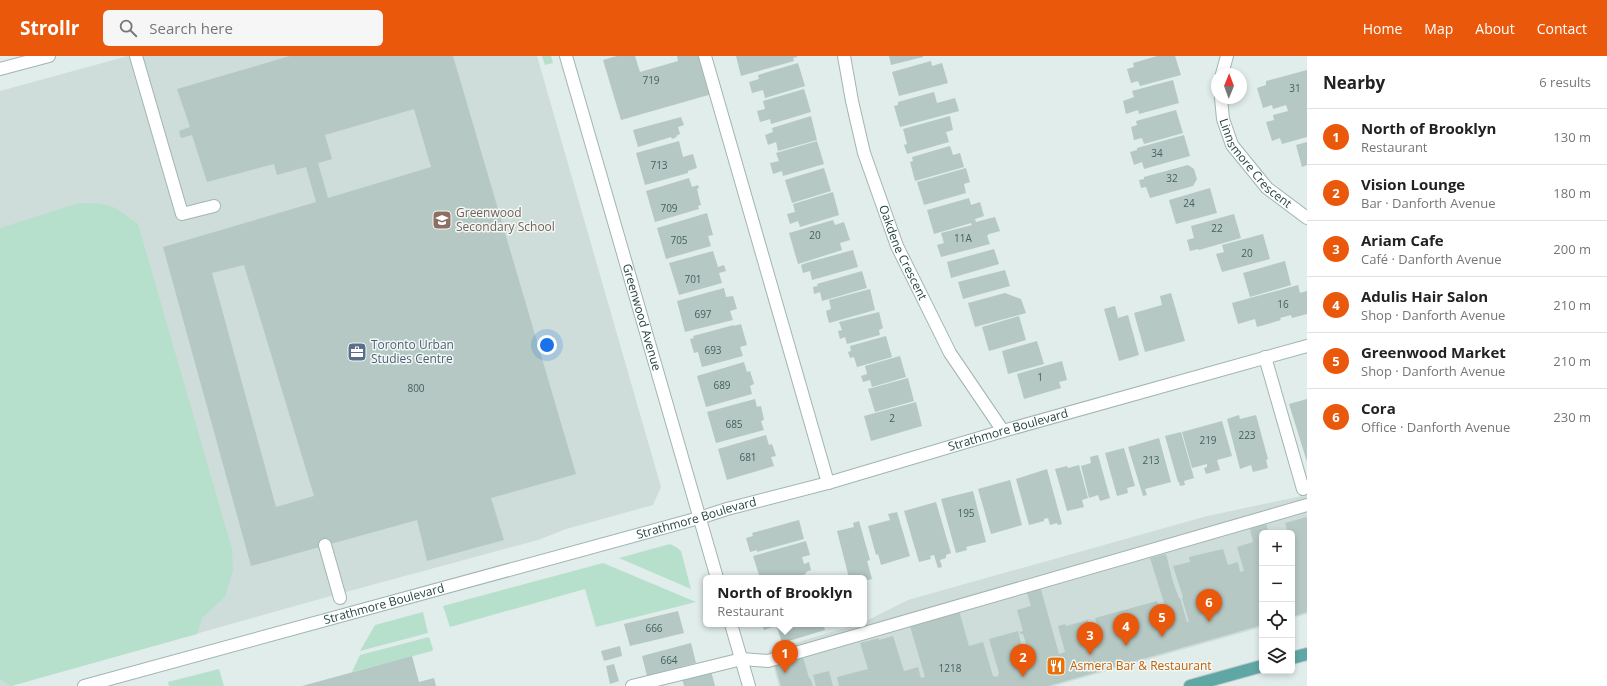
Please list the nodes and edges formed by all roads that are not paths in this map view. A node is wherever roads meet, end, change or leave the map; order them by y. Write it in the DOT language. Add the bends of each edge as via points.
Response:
graph roads {
  1 [pos="49,56"];
  2 [pos="136,56"];
  3 [pos="566,56"];
  4 [pos="705,56"];
  5 [pos="844,56"];
  6 [pos="1227,56"];
  7 [pos="1224,68"];
  8 [pos="0,69"];
  9 [pos="1222,104"];
  10 [pos="214,206"];
  11 [pos="1307,218"];
  12 [pos="1307,346"];
  13 [pos="1265,357"];
  14 [pos="1003,431"];
  15 [pos="828,483"];
  16 [pos="1307,488"];
  17 [pos="1307,504"];
  18 [pos="699,518"];
  19 [pos="325,545"];
  20 [pos="716,575"];
  21 [pos="340,598"];
  22 [pos="732,627"];
  23 [pos="1307,654"];
  24 [pos="1295,657"];
  25 [pos="742,659"];
  26 [pos="1259,667"];
  27 [pos="84,686"];
  28 [pos="632,686"];
  29 [pos="749,686"];
  30 [pos="1190,686"];
  1 -- 8 [label="street"];
  2 -- 10 [label="street" via="182,214"];
  3 -- 18 [label="street, Greenwood Avenue"];
  4 -- 15 [label="street"];
  5 -- 14 [label="street, Oakdene Crescent" via="864,153 897,246 950,353"];
  6 -- 7 [label="street"];
  9 -- 11 [label="street, Linnsmore Crescent" via="1223,119 1232,145 1267,188"];
  12 -- 13 [label="street, Strathmore Boulevard"];
  13 -- 14 [label="street, Strathmore Boulevard"];
  13 -- 16 [label="street" via="1302,489"];
  14 -- 15 [label="street, Strathmore Boulevard"];
  15 -- 18 [label="street, Strathmore Boulevard"];
  17 -- 25 [label="street" via="768,661"];
  18 -- 20 [label="street, Greenwood Avenue"];
  18 -- 27 [label="street, Strathmore Boulevard"];
  19 -- 21 [label="street"];
  22 -- 25 [label="street"];
  23 -- 24 [label="main road"];
  25 -- 28 [label="street"];
  25 -- 29 [label="street"];
  26 -- 30 [label="main road"];
}
